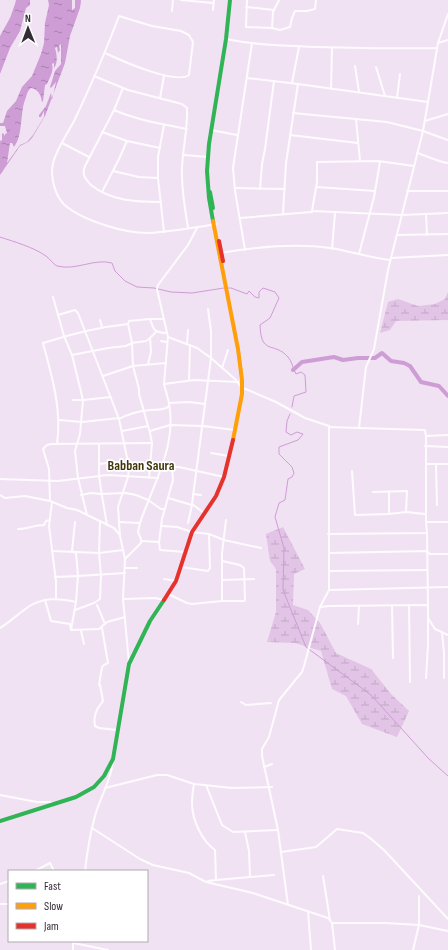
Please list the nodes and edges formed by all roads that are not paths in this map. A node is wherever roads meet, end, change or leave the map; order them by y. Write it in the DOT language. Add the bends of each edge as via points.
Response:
graph roads {
  1 [pos="173,0"];
  2 [pos="181,0"];
  3 [pos="191,0"];
  4 [pos="231,0"];
  5 [pos="247,0"];
  6 [pos="279,0"];
  7 [pos="316,0"];
  8 [pos="214,2"];
  9 [pos="246,7"];
  10 [pos="213,10"];
  11 [pos="274,10"];
  12 [pos="172,11"];
  13 [pos="448,15"];
  14 [pos="272,28"];
  15 [pos="226,39"];
  16 [pos="448,40"];
  17 [pos="438,42"];
  18 [pos="252,43"];
  19 [pos="299,47"];
  20 [pos="332,48"];
  21 [pos="437,48"];
  22 [pos="105,53"];
  23 [pos="354,66"];
  24 [pos="376,67"];
  25 [pos="400,74"];
  26 [pos="164,75"];
  27 [pos="94,76"];
  28 [pos="248,78"];
  29 [pos="274,81"];
  30 [pos="292,83"];
  31 [pos="298,84"];
  32 [pos="123,88"];
  33 [pos="331,89"];
  34 [pos="359,92"];
  35 [pos="385,96"];
  36 [pos="160,98"];
  37 [pos="397,98"];
  38 [pos="428,102"];
  39 [pos="114,110"];
  40 [pos="293,113"];
  41 [pos="448,114"];
  42 [pos="356,119"];
  43 [pos="425,121"];
  44 [pos="164,124"];
  45 [pos="187,129"];
  46 [pos="212,130"];
  47 [pos="423,131"];
  48 [pos="102,132"];
  49 [pos="237,135"];
  50 [pos="290,135"];
  51 [pos="448,140"];
  52 [pos="127,141"];
  53 [pos="358,143"];
  54 [pos="62,144"];
  55 [pos="160,148"];
  56 [pos="418,153"];
  57 [pos="184,154"];
  58 [pos="89,157"];
  59 [pos="209,157"];
  60 [pos="360,162"];
  61 [pos="380,162"];
  62 [pos="448,163"];
  63 [pos="414,166"];
  64 [pos="113,171"];
  65 [pos="158,178"];
  66 [pos="316,187"];
  67 [pos="235,188"];
  68 [pos="260,189"];
  69 [pos="284,189"];
  70 [pos="375,191"];
  71 [pos="448,191"];
  72 [pos="102,192"];
  73 [pos="407,192"];
  74 [pos="161,202"];
  75 [pos="313,212"];
  76 [pos="370,212"];
  77 [pos="335,213"];
  78 [pos="448,213"];
  79 [pos="283,214"];
  80 [pos="426,214"];
  81 [pos="402,215"];
  82 [pos="240,218"];
  83 [pos="215,224"];
  84 [pos="197,227"];
  85 [pos="188,228"];
  86 [pos="164,232"];
  87 [pos="448,234"];
  88 [pos="396,235"];
  89 [pos="427,235"];
  90 [pos="332,248"];
  91 [pos="245,250"];
  92 [pos="220,253"];
  93 [pos="360,254"];
  94 [pos="448,255"];
  95 [pos="391,259"];
  96 [pos="53,297"];
  97 [pos="208,309"];
  98 [pos="58,314"];
  99 [pos="150,319"];
  100 [pos="164,319"];
  101 [pos="100,320"];
  102 [pos="128,324"];
  103 [pos="102,327"];
  104 [pos="188,330"];
  105 [pos="86,331"];
  106 [pos="156,332"];
  107 [pos="166,333"];
  108 [pos="64,336"];
  109 [pos="168,337"];
  110 [pos="150,338"];
  111 [pos="161,341"];
  112 [pos="168,342"];
  113 [pos="132,344"];
  114 [pos="188,345"];
  115 [pos="228,350"];
  116 [pos="93,351"];
  117 [pos="72,356"];
  118 [pos="211,358"];
  119 [pos="166,363"];
  120 [pos="148,364"];
  121 [pos="133,366"];
  122 [pos="222,368"];
  123 [pos="103,376"];
  124 [pos="189,380"];
  125 [pos="208,380"];
  126 [pos="238,382"];
  127 [pos="164,384"];
  128 [pos="241,387"];
  129 [pos="110,397"];
  130 [pos="73,400"];
  131 [pos="84,400"];
  132 [pos="170,403"];
  133 [pos="205,404"];
  134 [pos="144,411"];
  135 [pos="119,419"];
  136 [pos="59,420"];
  137 [pos="82,422"];
  138 [pos="170,425"];
  139 [pos="148,426"];
  140 [pos="203,426"];
  141 [pos="330,426"];
  142 [pos="359,428"];
  143 [pos="150,430"];
  144 [pos="235,430"];
  145 [pos="122,431"];
  146 [pos="448,435"];
  147 [pos="426,436"];
  148 [pos="152,443"];
  149 [pos="57,444"];
  150 [pos="77,444"];
  151 [pos="99,444"];
  152 [pos="125,444"];
  153 [pos="426,446"];
  154 [pos="448,447"];
  155 [pos="211,453"];
  156 [pos="229,456"];
  157 [pos="114,462"];
  158 [pos="99,464"];
  159 [pos="426,464"];
  160 [pos="448,464"];
  161 [pos="436,465"];
  162 [pos="162,467"];
  163 [pos="172,467"];
  164 [pos="196,470"];
  165 [pos="352,471"];
  166 [pos="99,476"];
  167 [pos="128,477"];
  168 [pos="224,477"];
  169 [pos="78,478"];
  170 [pos="149,478"];
  171 [pos="158,478"];
  172 [pos="0,479"];
  173 [pos="51,480"];
  174 [pos="390,491"];
  175 [pos="373,492"];
  176 [pos="101,494"];
  177 [pos="122,494"];
  178 [pos="193,494"];
  179 [pos="0,495"];
  180 [pos="81,495"];
  181 [pos="202,495"];
  182 [pos="168,498"];
  183 [pos="148,500"];
  184 [pos="51,502"];
  185 [pos="192,505"];
  186 [pos="437,505"];
  187 [pos="165,509"];
  188 [pos="406,512"];
  189 [pos="204,513"];
  190 [pos="389,514"];
  191 [pos="425,514"];
  192 [pos="87,515"];
  193 [pos="50,520"];
  194 [pos="226,520"];
  195 [pos="100,521"];
  196 [pos="75,522"];
  197 [pos="120,522"];
  198 [pos="426,522"];
  199 [pos="448,522"];
  200 [pos="140,523"];
  201 [pos="188,523"];
  202 [pos="107,525"];
  203 [pos="162,526"];
  204 [pos="18,529"];
  205 [pos="119,531"];
  206 [pos="192,532"];
  207 [pos="427,533"];
  208 [pos="209,534"];
  209 [pos="328,534"];
  210 [pos="224,540"];
  211 [pos="141,541"];
  212 [pos="159,542"];
  213 [pos="261,548"];
  214 [pos="123,550"];
  215 [pos="52,551"];
  216 [pos="427,551"];
  217 [pos="72,552"];
  218 [pos="185,552"];
  219 [pos="99,553"];
  220 [pos="328,553"];
  221 [pos="448,554"];
  222 [pos="125,559"];
  223 [pos="222,561"];
  224 [pos="125,568"];
  225 [pos="137,568"];
  226 [pos="181,568"];
  227 [pos="427,570"];
  228 [pos="329,572"];
  229 [pos="125,573"];
  230 [pos="101,575"];
  231 [pos="78,576"];
  232 [pos="56,577"];
  233 [pos="164,579"];
  234 [pos="245,579"];
  235 [pos="254,579"];
  236 [pos="222,580"];
  237 [pos="176,581"];
  238 [pos="448,587"];
  239 [pos="428,588"];
  240 [pos="329,590"];
  241 [pos="168,594"];
  242 [pos="56,598"];
  243 [pos="123,599"];
  244 [pos="45,600"];
  245 [pos="164,600"];
  246 [pos="222,601"];
  247 [pos="76,602"];
  248 [pos="392,605"];
  249 [pos="409,605"];
  250 [pos="428,605"];
  251 [pos="97,606"];
  252 [pos="359,606"];
  253 [pos="320,607"];
  254 [pos="75,610"];
  255 [pos="125,617"];
  256 [pos="428,618"];
  257 [pos="104,624"];
  258 [pos="358,624"];
  259 [pos="0,628"];
  260 [pos="102,628"];
  261 [pos="71,630"];
  262 [pos="81,630"];
  263 [pos="442,632"];
  264 [pos="448,635"];
  265 [pos="84,644"];
  266 [pos="393,658"];
  267 [pos="129,664"];
  268 [pos="426,678"];
  269 [pos="444,678"];
  270 [pos="410,682"];
  271 [pos="241,702"];
  272 [pos="271,703"];
  273 [pos="118,730"];
  274 [pos="113,759"];
  275 [pos="272,764"];
  276 [pos="264,767"];
  277 [pos="194,784"];
  278 [pos="206,785"];
  279 [pos="269,787"];
  280 [pos="272,787"];
  281 [pos="105,788"];
  282 [pos="0,795"];
  283 [pos="54,804"];
  284 [pos="0,821"];
  285 [pos="92,828"];
  286 [pos="278,830"];
  287 [pos="245,832"];
  288 [pos="281,852"];
  289 [pos="37,870"];
  290 [pos="54,870"];
  291 [pos="85,870"];
  292 [pos="274,875"];
  293 [pos="323,876"];
  294 [pos="250,877"];
  295 [pos="216,880"];
  296 [pos="206,882"];
  297 [pos="419,896"];
  298 [pos="288,905"];
  299 [pos="308,912"];
  300 [pos="448,919"];
  301 [pos="330,920"];
  302 [pos="332,923"];
  303 [pos="418,924"];
  304 [pos="448,931"];
  305 [pos="73,942"];
  306 [pos="73,950"];
  307 [pos="108,950"];
  308 [pos="311,950"];
  309 [pos="335,950"];
  310 [pos="412,950"];
  1 -- 12 [label="street"];
  2 -- 3 [label="street"];
  3 -- 8 [label="street"];
  4 -- 15 [label="main road"];
  5 -- 9 [label="street"];
  6 -- 11 [label="street"];
  7 -- 14 [label="street" via="315,9 295,11 290,28"];
  8 -- 10 [label="street"];
  9 -- 11 [label="street"];
  9 -- 14 [label="street" via="246,27"];
  11 -- 14 [label="street"];
  13 -- 17 [label="street"];
  15 -- 18 [label="street"];
  15 -- 46 [label="main road"];
  16 -- 17 [label="street"];
  17 -- 21 [label="street"];
  18 -- 19 [label="street"];
  18 -- 28 [label="street"];
  19 -- 20 [label="street"];
  19 -- 30 [label="street"];
  20 -- 21 [label="street"];
  20 -- 33 [label="street"];
  21 -- 38 [label="street"];
  22 -- 26 [label="street"];
  22 -- 26 [label="street" via="118,16 181,31 189,35 193,42 189,75 183,78"];
  22 -- 27 [label="street"];
  23 -- 34 [label="street"];
  24 -- 35 [label="street"];
  25 -- 37 [label="street"];
  26 -- 36 [label="street"];
  27 -- 32 [label="street"];
  27 -- 54 [label="street"];
  28 -- 29 [label="street"];
  28 -- 49 [label="street"];
  29 -- 30 [label="street"];
  29 -- 68 [label="street"];
  30 -- 31 [label="street"];
  31 -- 33 [label="street"];
  31 -- 40 [label="street"];
  32 -- 36 [label="street"];
  32 -- 39 [label="street"];
  33 -- 34 [label="street"];
  34 -- 35 [label="street"];
  35 -- 37 [label="street"];
  36 -- 45 [label="street" via="187,108"];
  37 -- 38 [label="street"];
  38 -- 43 [label="street"];
  39 -- 44 [label="street"];
  39 -- 48 [label="street"];
  40 -- 42 [label="street"];
  40 -- 50 [label="street"];
  41 -- 43 [label="street"];
  42 -- 47 [label="street" via="387,122"];
  42 -- 53 [label="street"];
  43 -- 47 [label="street"];
  44 -- 45 [label="street"];
  44 -- 55 [label="street"];
  45 -- 57 [label="street"];
  46 -- 49 [label="street"];
  46 -- 59 [label="main road"];
  47 -- 51 [label="street"];
  47 -- 56 [label="street"];
  48 -- 52 [label="street"];
  48 -- 58 [label="street"];
  49 -- 67 [label="street" via="233,168"];
  50 -- 53 [label="street"];
  50 -- 69 [label="street"];
  52 -- 55 [label="street"];
  52 -- 64 [label="street"];
  53 -- 60 [label="street"];
  54 -- 58 [label="street"];
  54 -- 86 [label="street" via="54,161 53,180 66,207 116,229 145,233"];
  55 -- 65 [label="street"];
  56 -- 62 [label="street"];
  56 -- 63 [label="street"];
  57 -- 59 [label="street"];
  57 -- 85 [label="street" via="182,181"];
  58 -- 72 [label="street" via="83,174 86,180"];
  59 -- 83 [label="main road" via="209,189"];
  60 -- 61 [label="street"];
  60 -- 66 [label="street" via="317,162"];
  61 -- 63 [label="street"];
  61 -- 70 [label="street"];
  63 -- 73 [label="street"];
  64 -- 65 [label="street" via="139,178"];
  64 -- 72 [label="street"];
  65 -- 74 [label="street"];
  66 -- 70 [label="street"];
  66 -- 75 [label="street" via="311,209"];
  67 -- 68 [label="street"];
  67 -- 82 [label="street"];
  68 -- 69 [label="street"];
  69 -- 79 [label="street"];
  70 -- 76 [label="street"];
  71 -- 73 [label="street"];
  72 -- 74 [label="street" via="122,199"];
  73 -- 81 [label="street"];
  74 -- 86 [label="street"];
  75 -- 77 [label="street"];
  75 -- 79 [label="street"];
  76 -- 77 [label="street"];
  76 -- 81 [label="street"];
  76 -- 93 [label="street"];
  77 -- 90 [label="street"];
  78 -- 80 [label="street"];
  79 -- 82 [label="street"];
  80 -- 81 [label="street"];
  80 -- 89 [label="street"];
  81 -- 88 [label="street"];
  82 -- 91 [label="street"];
  83 -- 84 [label="street"];
  83 -- 92 [label="main road"];
  84 -- 85 [label="street"];
  84 -- 100 [label="street" via="188,245 158,285"];
  85 -- 86 [label="street"];
  87 -- 89 [label="street"];
  88 -- 89 [label="street"];
  88 -- 95 [label="street"];
  90 -- 91 [label="street" via="308,246"];
  90 -- 93 [label="street"];
  91 -- 92 [label="street"];
  92 -- 128 [label="main road" via="242,361"];
  93 -- 95 [label="street"];
  94 -- 95 [label="street"];
  95 -- 142 [label="street" via="374,349 366,367"];
  96 -- 98 [label="street"];
  97 -- 118 [label="street"];
  98 -- 105 [label="street" via="77,311"];
  98 -- 108 [label="street"];
  99 -- 100 [label="street"];
  99 -- 102 [label="street" via="129,321"];
  99 -- 106 [label="street"];
  100 -- 107 [label="street"];
  101 -- 103 [label="street"];
  102 -- 103 [label="street"];
  102 -- 113 [label="street"];
  103 -- 105 [label="street"];
  104 -- 114 [label="street"];
  105 -- 108 [label="street"];
  105 -- 116 [label="street"];
  106 -- 107 [label="street"];
  106 -- 110 [label="street"];
  107 -- 109 [label="street"];
  108 -- 117 [label="street"];
  108 -- 136 [label="street" via="43,343 56,392"];
  109 -- 112 [label="street"];
  109 -- 114 [label="street"];
  110 -- 113 [label="street"];
  110 -- 120 [label="street" via="151,352"];
  111 -- 112 [label="street"];
  112 -- 119 [label="street"];
  113 -- 116 [label="street"];
  113 -- 121 [label="street"];
  114 -- 118 [label="street"];
  114 -- 124 [label="street"];
  115 -- 122 [label="street"];
  116 -- 117 [label="street"];
  116 -- 123 [label="street"];
  117 -- 131 [label="street"];
  118 -- 122 [label="street"];
  118 -- 125 [label="street"];
  119 -- 120 [label="street"];
  119 -- 127 [label="street"];
  120 -- 121 [label="street"];
  121 -- 123 [label="street"];
  121 -- 134 [label="street"];
  122 -- 126 [label="street"];
  123 -- 129 [label="street"];
  124 -- 125 [label="street"];
  124 -- 127 [label="street"];
  125 -- 126 [label="street"];
  125 -- 133 [label="street"];
  126 -- 128 [label="street"];
  127 -- 132 [label="street"];
  128 -- 141 [label="street" via="315,423"];
  128 -- 144 [label="main road"];
  129 -- 131 [label="street"];
  129 -- 135 [label="street"];
  130 -- 131 [label="street"];
  131 -- 137 [label="street"];
  132 -- 133 [label="street"];
  132 -- 134 [label="street" via="167,408"];
  132 -- 138 [label="street"];
  133 -- 140 [label="street"];
  134 -- 135 [label="street"];
  134 -- 139 [label="street"];
  135 -- 137 [label="street"];
  135 -- 145 [label="street"];
  136 -- 137 [label="street"];
  136 -- 149 [label="street"];
  137 -- 150 [label="street"];
  138 -- 140 [label="street"];
  138 -- 143 [label="street"];
  138 -- 162 [label="street" via="167,454"];
  139 -- 143 [label="street"];
  139 -- 145 [label="street"];
  140 -- 144 [label="street"];
  140 -- 164 [label="street"];
  141 -- 142 [label="street"];
  141 -- 209 [label="street"];
  142 -- 147 [label="street" via="426,430"];
  143 -- 148 [label="street"];
  144 -- 156 [label="main road"];
  145 -- 152 [label="street"];
  146 -- 147 [label="street"];
  147 -- 153 [label="street"];
  148 -- 152 [label="street"];
  148 -- 170 [label="street"];
  149 -- 150 [label="street"];
  149 -- 173 [label="street" via="47,445 43,449 50,468"];
  150 -- 151 [label="street"];
  150 -- 169 [label="street" via="75,451"];
  151 -- 152 [label="street"];
  151 -- 158 [label="street"];
  152 -- 167 [label="street" via="129,460"];
  153 -- 154 [label="street"];
  153 -- 159 [label="street"];
  155 -- 156 [label="street"];
  156 -- 168 [label="main road"];
  157 -- 158 [label="street"];
  158 -- 166 [label="street"];
  159 -- 161 [label="street"];
  159 -- 191 [label="street"];
  160 -- 161 [label="street"];
  161 -- 186 [label="street"];
  162 -- 163 [label="street"];
  162 -- 171 [label="street"];
  163 -- 164 [label="street"];
  163 -- 182 [label="street" via="173,480"];
  164 -- 168 [label="street"];
  164 -- 178 [label="street"];
  165 -- 190 [label="street" via="355,515"];
  166 -- 167 [label="street"];
  166 -- 169 [label="street"];
  166 -- 176 [label="street"];
  167 -- 170 [label="street"];
  167 -- 177 [label="street"];
  168 -- 189 [label="main road" via="216,496"];
  169 -- 173 [label="street"];
  169 -- 180 [label="street"];
  170 -- 171 [label="street"];
  171 -- 183 [label="street"];
  172 -- 173 [label="street"];
  173 -- 184 [label="street"];
  174 -- 175 [label="street"];
  174 -- 188 [label="street" via="407,491"];
  174 -- 190 [label="street"];
  176 -- 177 [label="street"];
  176 -- 180 [label="street"];
  176 -- 202 [label="street"];
  177 -- 183 [label="street" via="136,495"];
  177 -- 197 [label="street" via="118,507"];
  178 -- 181 [label="street"];
  178 -- 185 [label="street"];
  179 -- 184 [label="street" via="4,498 25,496"];
  180 -- 192 [label="street"];
  182 -- 185 [label="street"];
  182 -- 187 [label="street"];
  183 -- 187 [label="street"];
  183 -- 200 [label="street"];
  184 -- 192 [label="street"];
  184 -- 193 [label="street"];
  185 -- 189 [label="street"];
  185 -- 201 [label="street"];
  187 -- 203 [label="street"];
  188 -- 190 [label="street"];
  188 -- 191 [label="street"];
  189 -- 206 [label="main road"];
  191 -- 198 [label="street"];
  192 -- 195 [label="street"];
  193 -- 204 [label="street" via="44,525"];
  193 -- 215 [label="street"];
  194 -- 210 [label="street"];
  195 -- 202 [label="street"];
  195 -- 219 [label="street"];
  196 -- 217 [label="street"];
  197 -- 200 [label="street"];
  197 -- 205 [label="street"];
  198 -- 199 [label="street"];
  198 -- 207 [label="street"];
  200 -- 211 [label="street" via="138,532"];
  202 -- 205 [label="street"];
  203 -- 206 [label="street"];
  203 -- 212 [label="street"];
  205 -- 214 [label="street"];
  206 -- 208 [label="street"];
  206 -- 218 [label="main road"];
  207 -- 209 [label="street"];
  207 -- 216 [label="street"];
  208 -- 210 [label="street"];
  208 -- 226 [label="street" via="208,571"];
  209 -- 220 [label="street"];
  210 -- 213 [label="street"];
  210 -- 223 [label="street"];
  211 -- 212 [label="street"];
  211 -- 222 [label="street"];
  212 -- 218 [label="street" via="160,550"];
  214 -- 219 [label="street"];
  214 -- 222 [label="street"];
  215 -- 217 [label="street"];
  215 -- 232 [label="street"];
  216 -- 220 [label="street"];
  216 -- 221 [label="street" via="430,554"];
  216 -- 227 [label="street"];
  217 -- 219 [label="street"];
  217 -- 231 [label="street" via="76,553"];
  218 -- 226 [label="main road"];
  219 -- 230 [label="street"];
  220 -- 228 [label="street"];
  222 -- 224 [label="street"];
  223 -- 234 [label="street" via="244,568"];
  223 -- 236 [label="street"];
  224 -- 225 [label="street"];
  224 -- 229 [label="street"];
  226 -- 237 [label="main road"];
  227 -- 228 [label="street"];
  227 -- 239 [label="street"];
  228 -- 240 [label="street"];
  229 -- 230 [label="street"];
  229 -- 243 [label="street"];
  230 -- 231 [label="street"];
  230 -- 254 [label="street" via="100,600"];
  231 -- 232 [label="street"];
  231 -- 247 [label="street"];
  232 -- 242 [label="street"];
  233 -- 237 [label="street"];
  234 -- 235 [label="street"];
  234 -- 236 [label="street"];
  234 -- 246 [label="street" via="245,600"];
  236 -- 246 [label="street"];
  237 -- 241 [label="main road"];
  238 -- 239 [label="street"];
  239 -- 240 [label="street"];
  239 -- 250 [label="street"];
  240 -- 253 [label="street"];
  241 -- 245 [label="main road"];
  241 -- 246 [label="street" via="192,604"];
  242 -- 244 [label="street"];
  242 -- 247 [label="street"];
  243 -- 245 [label="street"];
  243 -- 255 [label="street"];
  244 -- 259 [label="street" via="29,606"];
  244 -- 261 [label="street" via="51,621 70,624"];
  245 -- 267 [label="main road" via="150,621"];
  247 -- 254 [label="street"];
  248 -- 249 [label="street"];
  248 -- 252 [label="street"];
  248 -- 266 [label="street"];
  249 -- 250 [label="street"];
  249 -- 270 [label="street"];
  250 -- 256 [label="street"];
  251 -- 257 [label="street"];
  252 -- 253 [label="street"];
  252 -- 258 [label="street"];
  253 -- 276 [label="street" via="302,672 279,700 269,737 262,749"];
  254 -- 261 [label="street"];
  255 -- 257 [label="street"];
  255 -- 267 [label="street"];
  256 -- 263 [label="street" via="435,628"];
  256 -- 268 [label="street"];
  257 -- 260 [label="street"];
  260 -- 262 [label="street"];
  260 -- 273 [label="street" via="108,663 102,668 100,685 103,701 97,708 94,721 95,726 99,728"];
  261 -- 262 [label="street"];
  262 -- 265 [label="street"];
  263 -- 264 [label="street"];
  263 -- 269 [label="street"];
  267 -- 273 [label="main road"];
  271 -- 272 [label="street" via="246,705"];
  273 -- 274 [label="main road"];
  274 -- 281 [label="street"];
  274 -- 283 [label="main road" via="104,776 94,787 76,797"];
  275 -- 276 [label="street"];
  276 -- 279 [label="street"];
  277 -- 278 [label="street"];
  277 -- 281 [label="street" via="167,775 157,775"];
  277 -- 295 [label="street" via="193,811 205,841 215,850"];
  278 -- 279 [label="street" via="232,788"];
  278 -- 287 [label="street" via="222,825 233,832"];
  279 -- 280 [label="street"];
  279 -- 286 [label="street"];
  281 -- 285 [label="street"];
  282 -- 283 [label="street"];
  283 -- 284 [label="main road"];
  285 -- 291 [label="street"];
  285 -- 296 [label="street" via="148,863 189,873"];
  286 -- 287 [label="street"];
  286 -- 288 [label="street"];
  287 -- 294 [label="street"];
  288 -- 298 [label="street"];
  288 -- 300 [label="street" via="316,848 337,829 363,833 384,850"];
  289 -- 290 [label="street" via="50,863"];
  292 -- 294 [label="street"];
  293 -- 301 [label="street"];
  294 -- 295 [label="street"];
  295 -- 296 [label="street"];
  296 -- 298 [label="street" via="253,893"];
  297 -- 303 [label="street"];
  298 -- 299 [label="street"];
  299 -- 301 [label="street"];
  299 -- 308 [label="street"];
  301 -- 302 [label="street"];
  302 -- 303 [label="street"];
  302 -- 309 [label="street"];
  303 -- 304 [label="street"];
  303 -- 310 [label="street"];
  305 -- 306 [label="street"];
  305 -- 307 [label="street"];
}
